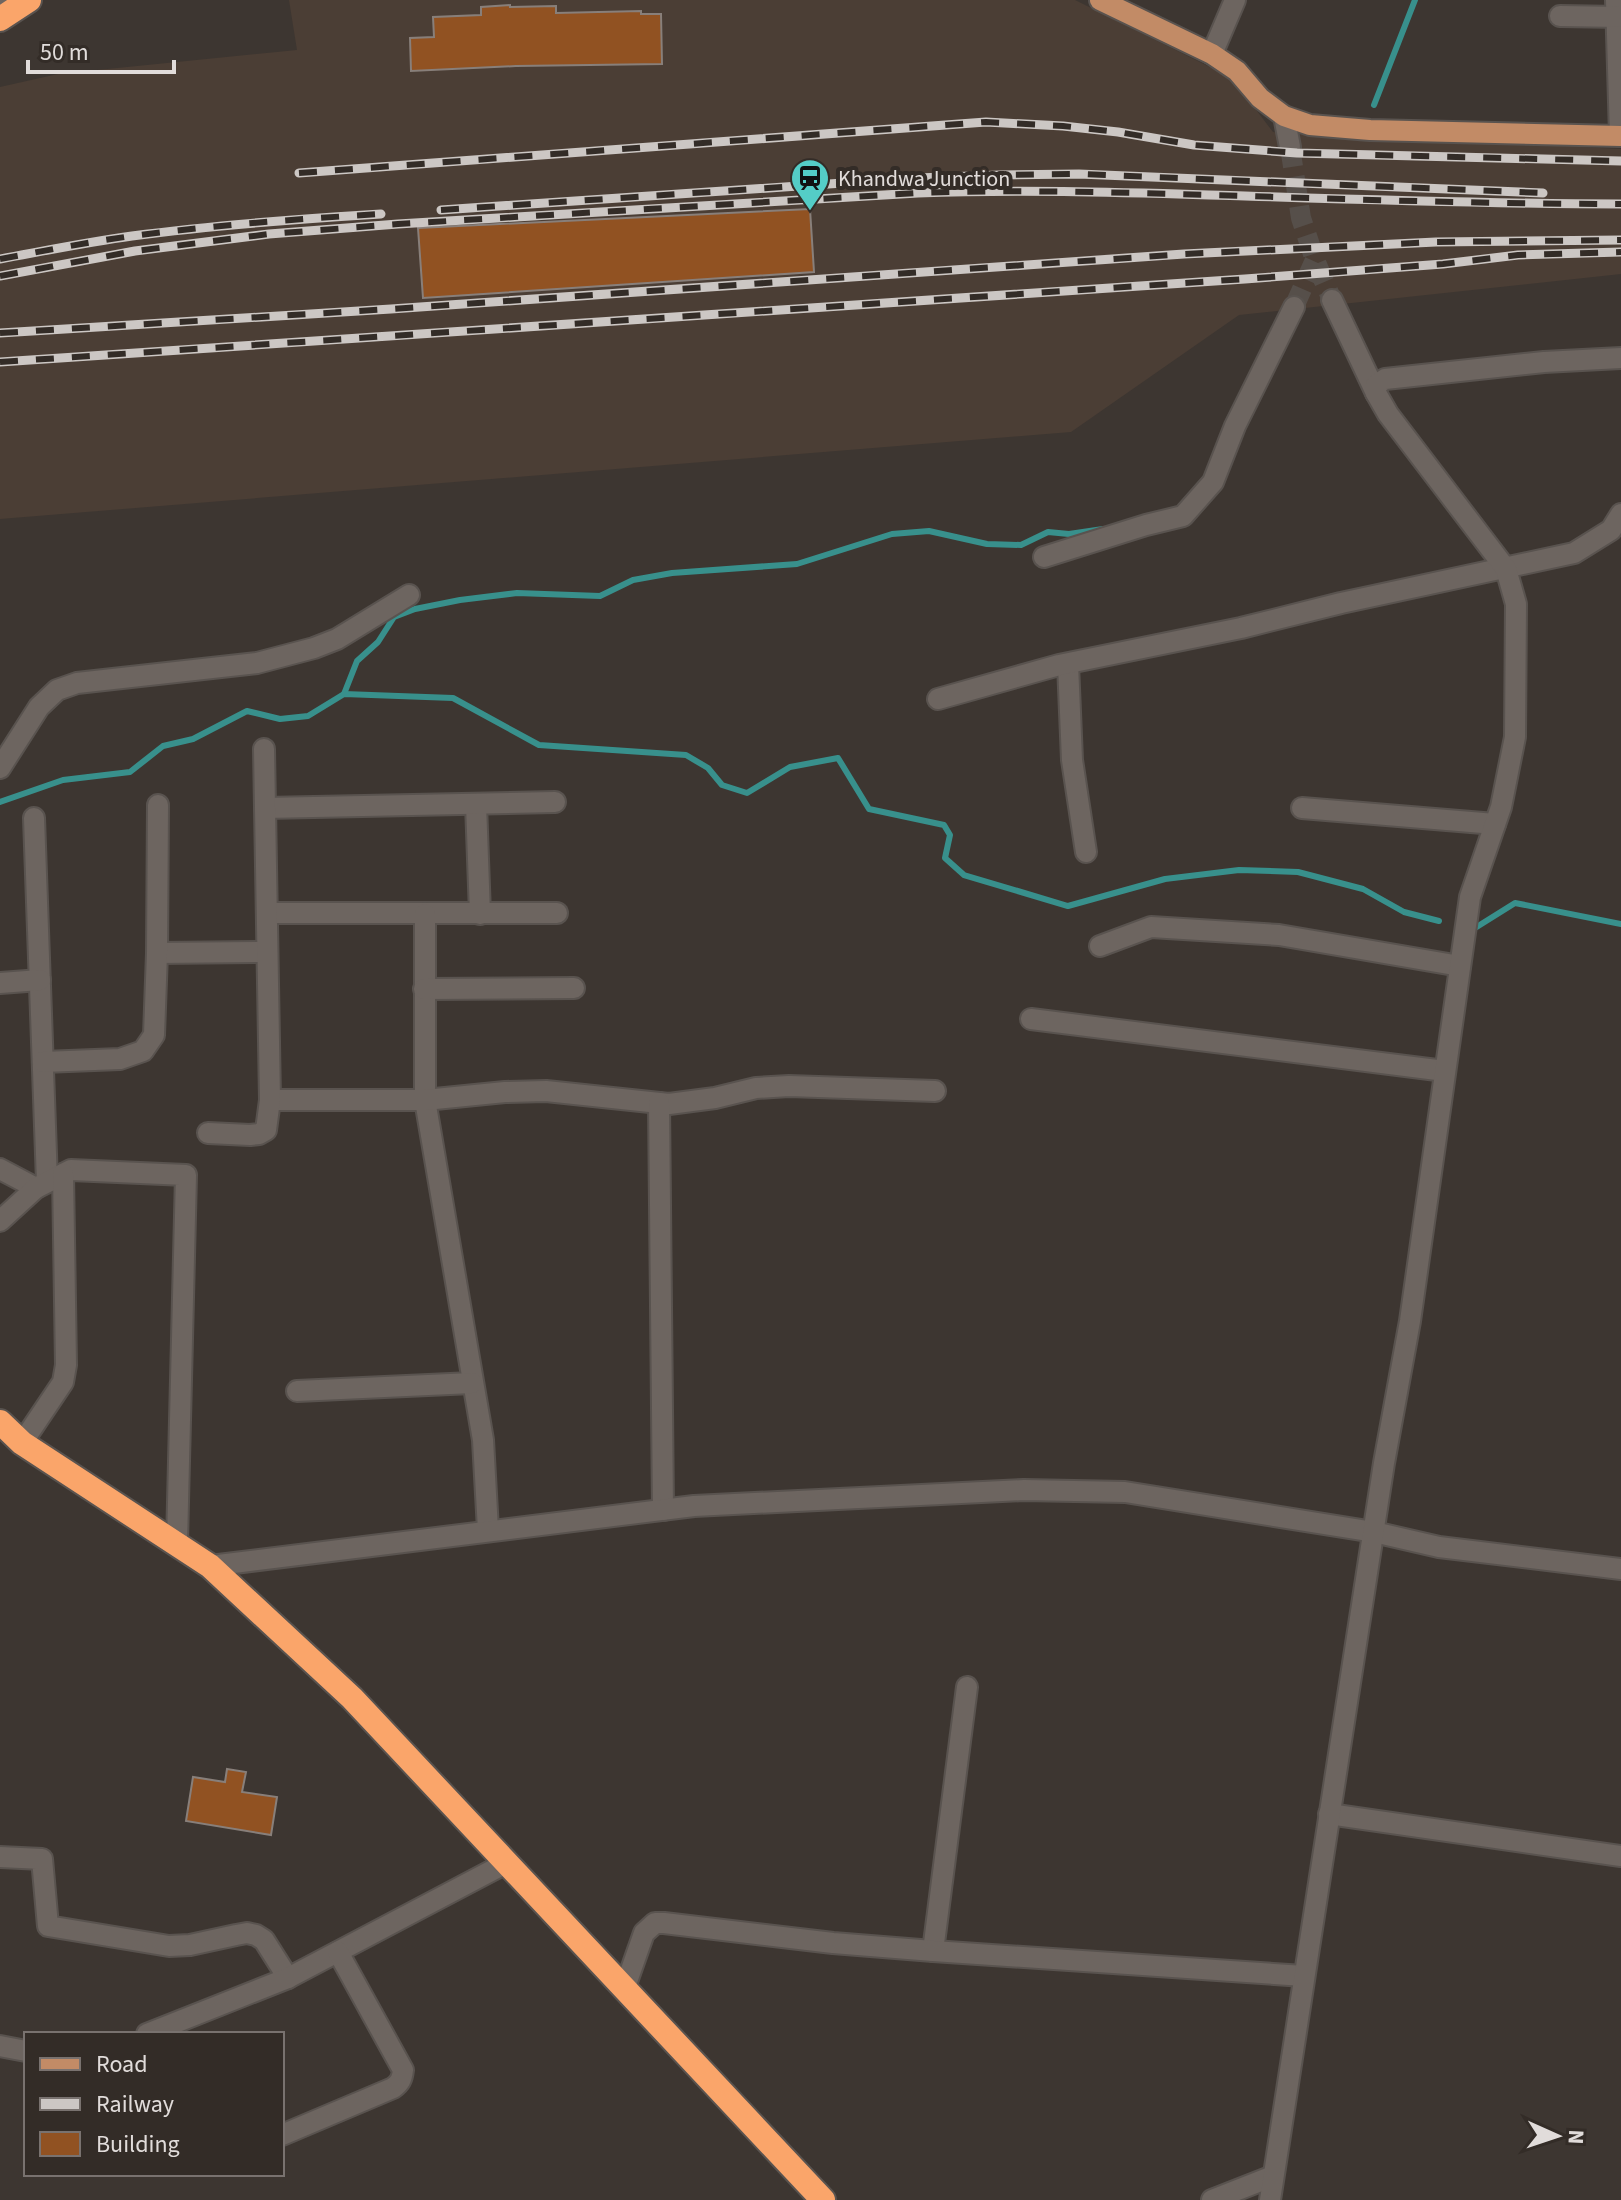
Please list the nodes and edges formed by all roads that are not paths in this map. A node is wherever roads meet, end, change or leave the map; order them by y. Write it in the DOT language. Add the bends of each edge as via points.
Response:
graph roads {
  1 [pos="7,0"];
  2 [pos="29,0"];
  3 [pos="1100,0"];
  4 [pos="1235,0"];
  5 [pos="0,2"];
  6 [pos="1618,11"];
  7 [pos="1560,16"];
  8 [pos="0,19"];
  9 [pos="1212,54"];
  10 [pos="1284,116"];
  11 [pos="1621,136"];
  12 [pos="1290,147"];
  13 [pos="1332,300"];
  14 [pos="1294,307"];
  15 [pos="1621,358"];
  16 [pos="1376,393"];
  17 [pos="1621,514"];
  18 [pos="1044,557"];
  19 [pos="1506,569"];
  20 [pos="409,595"];
  21 [pos="1068,664"];
  22 [pos="938,699"];
  23 [pos="264,749"];
  24 [pos="0,768"];
  25 [pos="555,802"];
  26 [pos="476,804"];
  27 [pos="158,805"];
  28 [pos="265,808"];
  29 [pos="1302,808"];
  30 [pos="34,818"];
  31 [pos="1495,824"];
  32 [pos="1086,852"];
  33 [pos="267,913"];
  34 [pos="557,913"];
  35 [pos="425,914"];
  36 [pos="480,914"];
  37 [pos="1100,946"];
  38 [pos="267,952"];
  39 [pos="157,953"];
  40 [pos="1460,966"];
  41 [pos="40,980"];
  42 [pos="0,983"];
  43 [pos="574,988"];
  44 [pos="424,989"];
  45 [pos="1031,1019"];
  46 [pos="43,1062"];
  47 [pos="1445,1071"];
  48 [pos="935,1091"];
  49 [pos="270,1100"];
  50 [pos="425,1100"];
  51 [pos="659,1103"];
  52 [pos="208,1133"];
  53 [pos="0,1169"];
  54 [pos="49,1181"];
  55 [pos="0,1221"];
  56 [pos="472,1383"];
  57 [pos="297,1391"];
  58 [pos="0,1422"];
  59 [pos="22,1443"];
  60 [pos="663,1510"];
  61 [pos="488,1530"];
  62 [pos="1374,1532"];
  63 [pos="177,1543"];
  64 [pos="210,1566"];
  65 [pos="1621,1569"];
  66 [pos="967,1687"];
  67 [pos="1329,1814"];
  68 [pos="1621,1856"];
  69 [pos="0,1857"];
  70 [pos="506,1863"];
  71 [pos="933,1951"];
  72 [pos="338,1952"];
  73 [pos="1304,1976"];
  74 [pos="288,1978"];
  75 [pos="624,1990"];
  76 [pos="152,2032"];
  77 [pos="0,2046"];
  78 [pos="24,2051"];
  79 [pos="284,2134"];
  80 [pos="1273,2176"];
  81 [pos="817,2198"];
  82 [pos="1212,2200"];
  83 [pos="1270,2200"];
  1 -- 5 [label="street"];
  2 -- 8 [label="highway"];
  3 -- 9 [label="main road"];
  4 -- 9 [label="street"];
  6 -- 7 [label="street"];
  6 -- 11 [label="street"];
  9 -- 10 [label="main road"];
  10 -- 11 [label="main road" via="1310,125 1370,130"];
  10 -- 12 [label="street"];
  13 -- 16 [label="street"];
  14 -- 18 [label="street" via="1213,482 1183,516"];
  15 -- 16 [label="street" via="1385,379 1376,385"];
  16 -- 19 [label="street"];
  17 -- 19 [label="street" via="1611,530 1574,553"];
  19 -- 21 [label="street"];
  19 -- 31 [label="street" via="1516,604 1515,737"];
  20 -- 24 [label="street" via="314,648 257,663 77,683 57,690 39,707"];
  21 -- 22 [label="street"];
  21 -- 32 [label="street" via="1072,760"];
  23 -- 28 [label="street"];
  25 -- 26 [label="street"];
  26 -- 28 [label="street"];
  26 -- 36 [label="street"];
  27 -- 39 [label="street"];
  28 -- 33 [label="street"];
  29 -- 31 [label="street"];
  30 -- 41 [label="street"];
  31 -- 40 [label="street" via="1470,897"];
  33 -- 35 [label="street"];
  33 -- 38 [label="street"];
  34 -- 36 [label="street"];
  35 -- 36 [label="street"];
  35 -- 44 [label="street"];
  37 -- 40 [label="street" via="1151,927 1279,935"];
  38 -- 39 [label="street"];
  38 -- 49 [label="street"];
  39 -- 46 [label="street" via="154,1035 143,1051 120,1059"];
  40 -- 47 [label="street"];
  41 -- 42 [label="street"];
  41 -- 46 [label="street"];
  43 -- 44 [label="street"];
  44 -- 50 [label="street"];
  45 -- 47 [label="street"];
  46 -- 54 [label="street"];
  47 -- 62 [label="street"];
  48 -- 51 [label="street" via="789,1086"];
  49 -- 50 [label="street"];
  49 -- 52 [label="street" via="266,1130 259,1134"];
  50 -- 51 [label="street" via="546,1091"];
  50 -- 56 [label="street"];
  51 -- 60 [label="street"];
  53 -- 54 [label="street"];
  54 -- 55 [label="street"];
  54 -- 59 [label="street" via="66,1365 63,1382"];
  54 -- 63 [label="street" via="71,1170 186,1175"];
  56 -- 57 [label="street"];
  56 -- 61 [label="street" via="483,1440"];
  58 -- 59 [label="highway"];
  59 -- 63 [label="highway"];
  60 -- 61 [label="street"];
  60 -- 62 [label="street" via="979,1492 1125,1492"];
  61 -- 64 [label="street"];
  62 -- 65 [label="street" via="1439,1547"];
  62 -- 67 [label="street"];
  63 -- 64 [label="highway"];
  64 -- 70 [label="highway" via="352,1698"];
  66 -- 71 [label="street"];
  67 -- 68 [label="street"];
  67 -- 73 [label="street"];
  69 -- 74 [label="street" via="42,1859 48,1926 169,1946 247,1933 264,1940"];
  70 -- 72 [label="street"];
  70 -- 75 [label="highway"];
  71 -- 73 [label="street"];
  71 -- 75 [label="street" via="655,1923 644,1933"];
  72 -- 74 [label="street"];
  72 -- 79 [label="street" via="403,2070 402,2077 393,2088"];
  73 -- 80 [label="street"];
  74 -- 76 [label="street"];
  75 -- 81 [label="highway"];
  77 -- 78 [label="street"];
  80 -- 82 [label="street"];
  80 -- 83 [label="street"];
}
